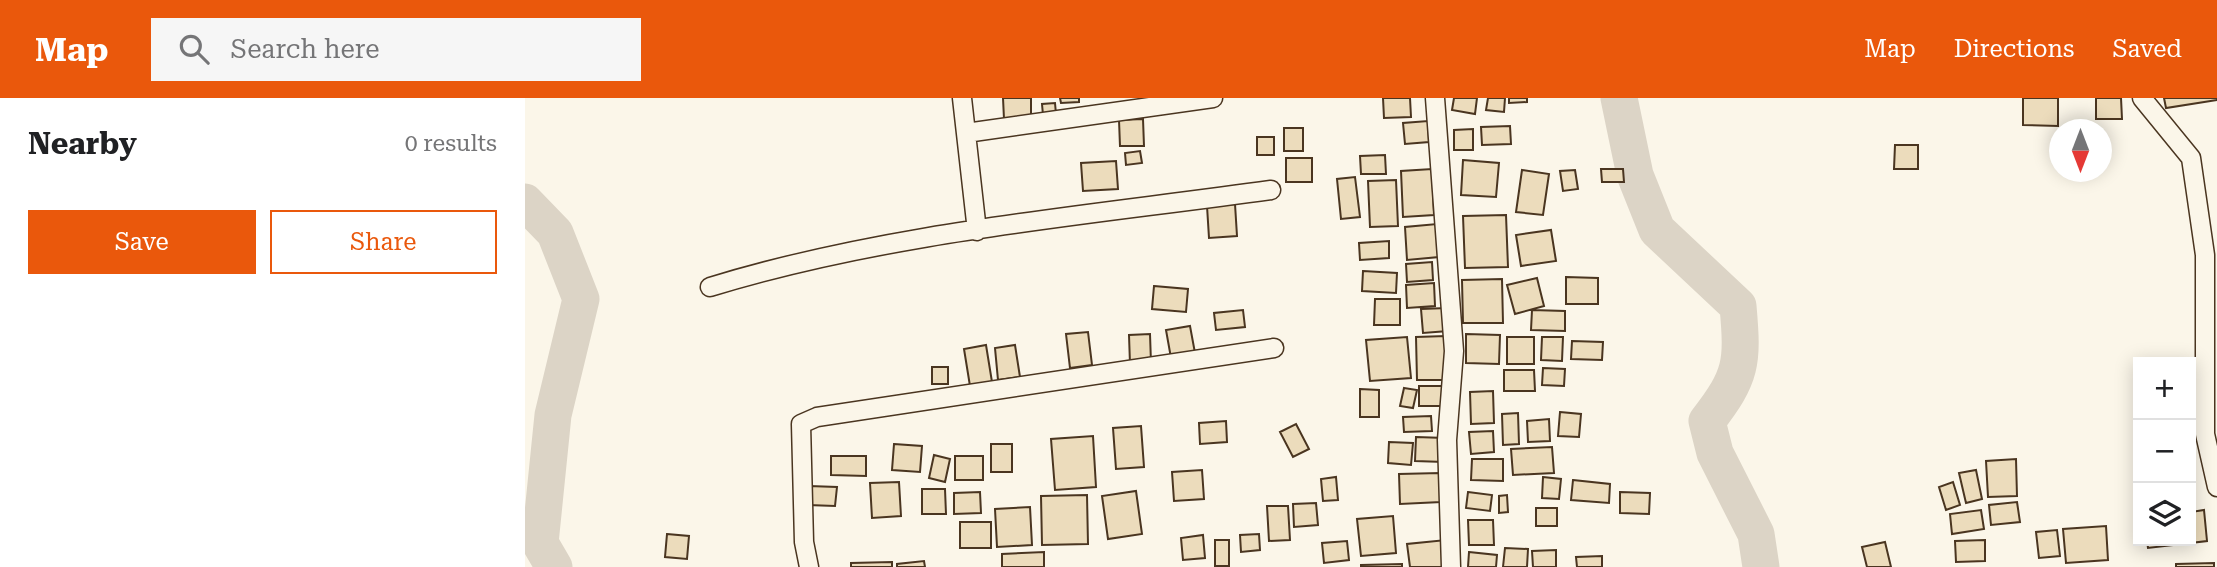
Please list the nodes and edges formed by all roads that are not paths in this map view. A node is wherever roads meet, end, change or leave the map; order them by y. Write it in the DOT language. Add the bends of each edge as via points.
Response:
graph roads {
  1 [pos="962,98"];
  2 [pos="1213,98"];
  3 [pos="1435,98"];
  4 [pos="2142,98"];
  5 [pos="966,133"];
  6 [pos="1271,190"];
  7 [pos="977,231"];
  8 [pos="710,286"];
  9 [pos="1274,348"];
  10 [pos="2217,488"];
  11 [pos="809,567"];
  12 [pos="1451,567"];
  1 -- 5 [label="street"];
  2 -- 5 [label="street"];
  3 -- 12 [label="street" via="1454,351 1447,440"];
  4 -- 10 [label="street" via="2191,158 2205,255 2205,434"];
  5 -- 7 [label="street"];
  6 -- 7 [label="street"];
  7 -- 8 [label="street" via="786,264"];
  9 -- 11 [label="street" via="817,416 801,424 804,542"];
}
